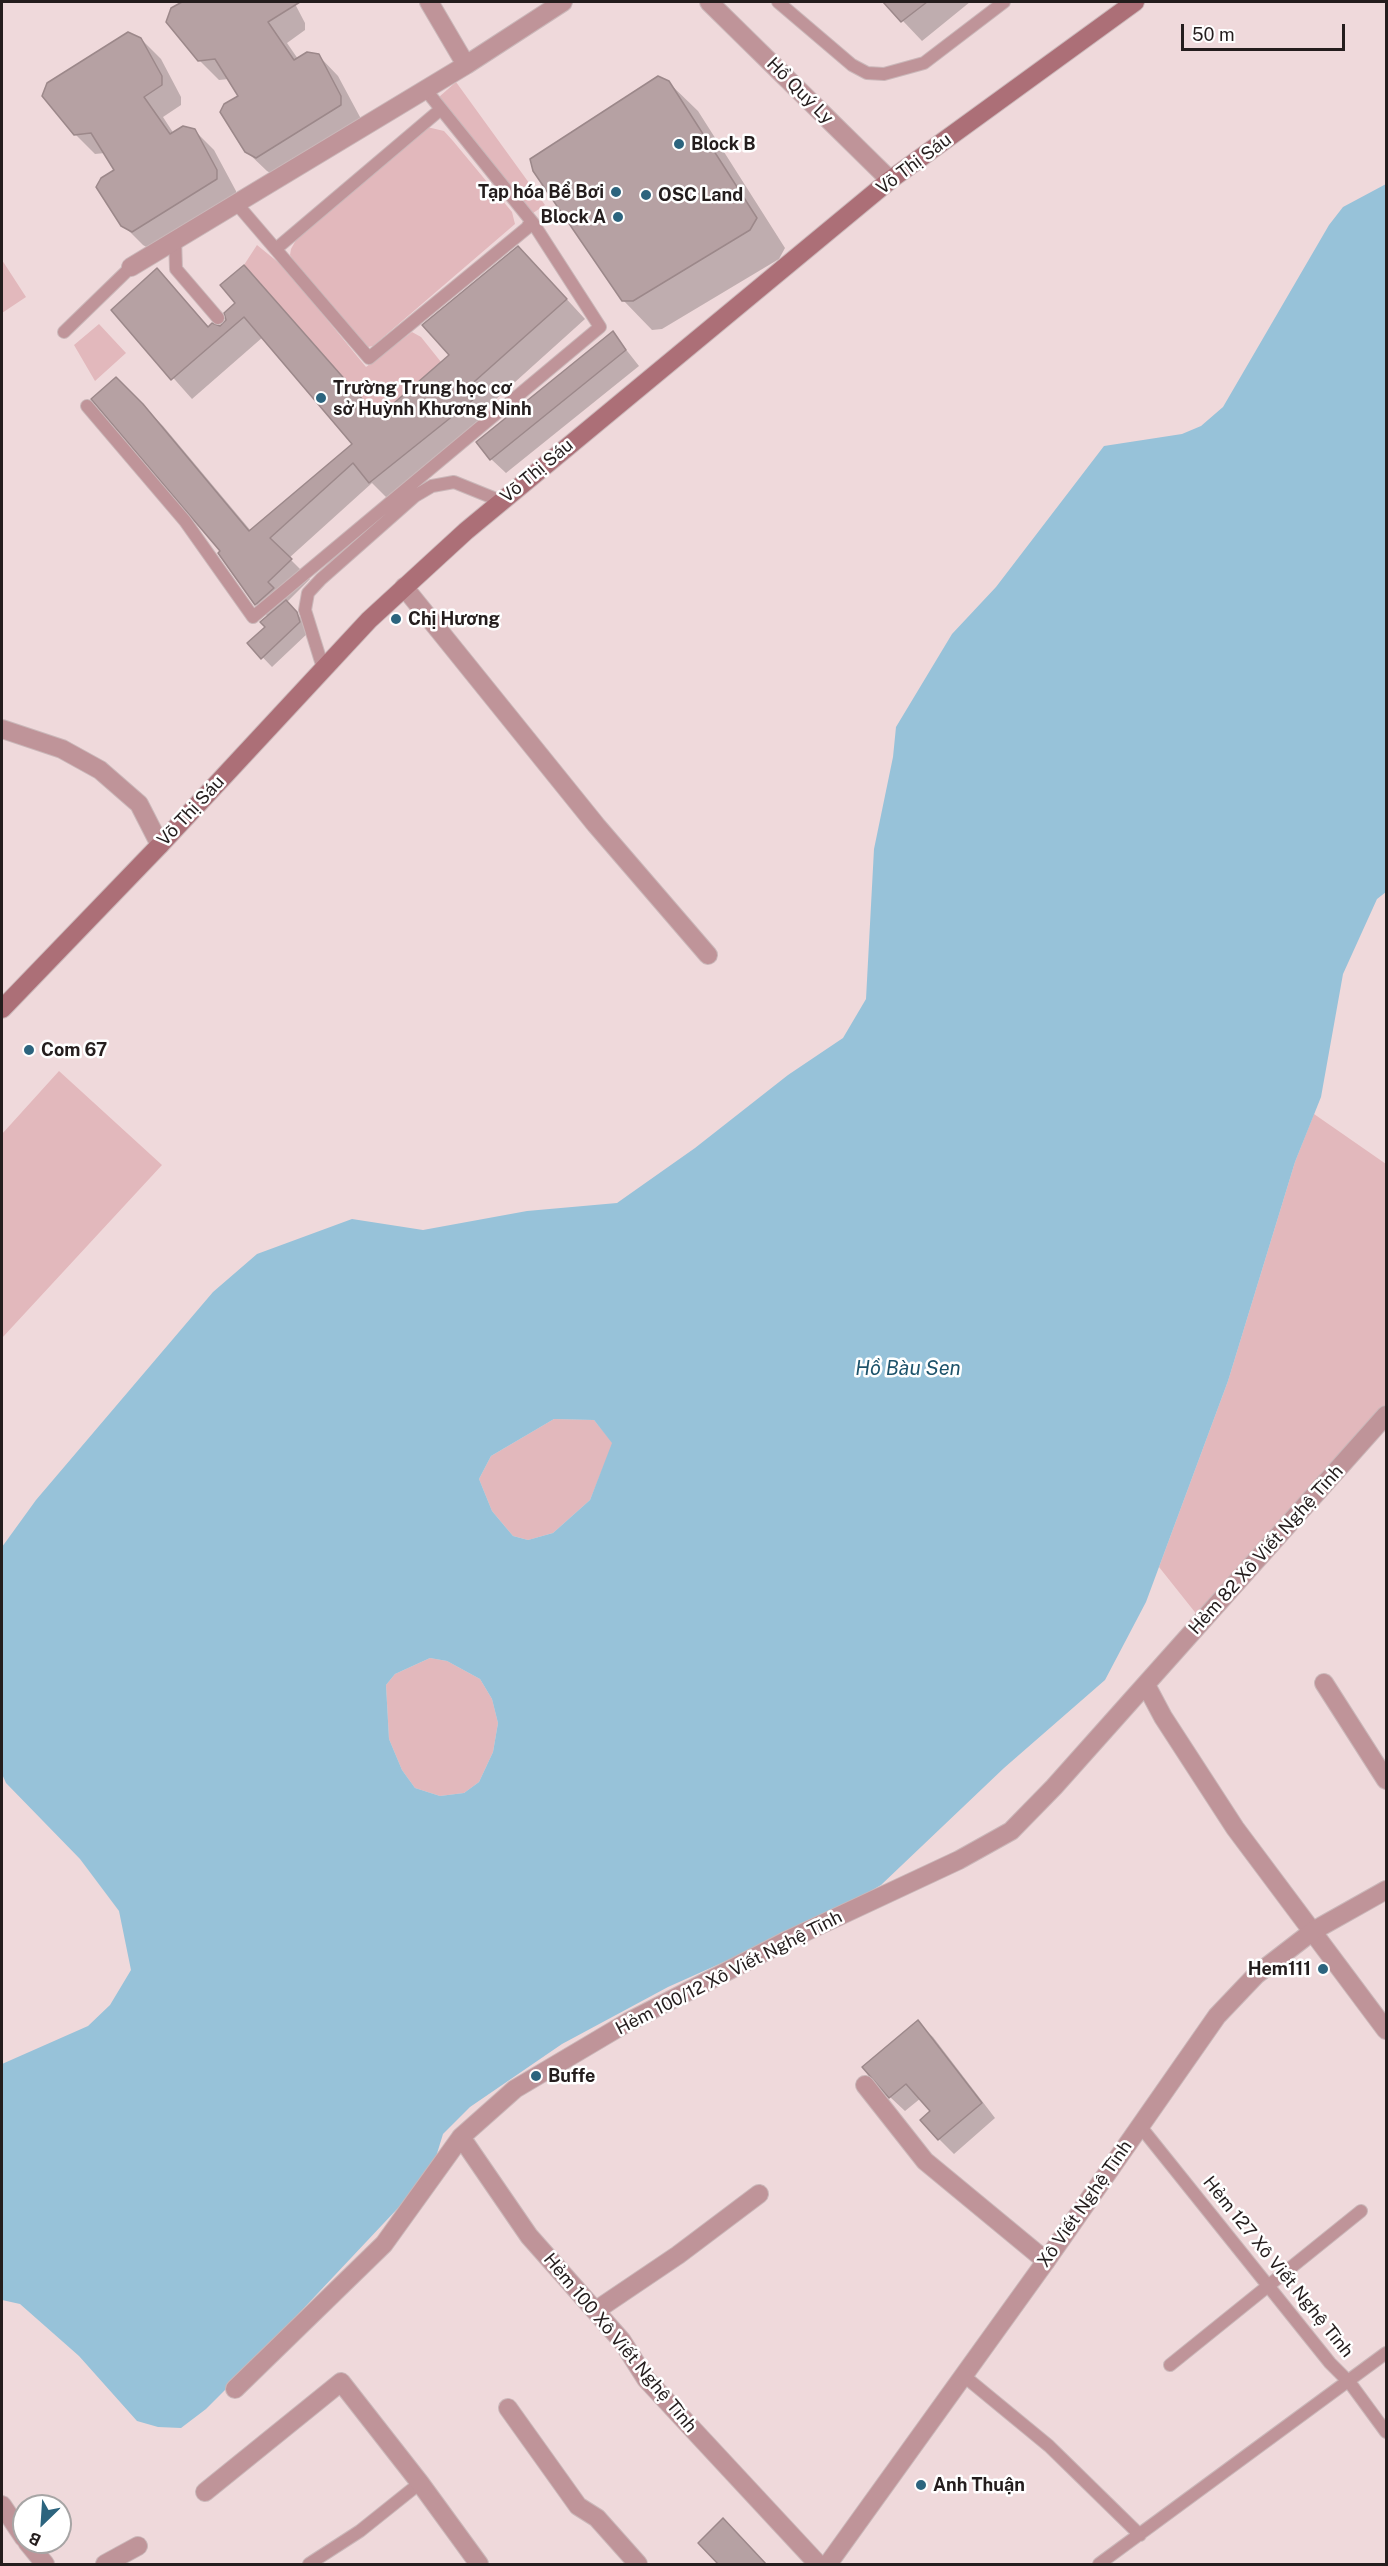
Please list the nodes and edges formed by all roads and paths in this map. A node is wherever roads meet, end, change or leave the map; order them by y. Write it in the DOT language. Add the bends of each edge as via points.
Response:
graph roads {
  1 [pos="429,2"];
  2 [pos="563,2"];
  3 [pos="710,2"];
  4 [pos="778,2"];
  5 [pos="1004,2"];
  6 [pos="1135,2"];
  7 [pos="466,64"];
  8 [pos="425,89"];
  9 [pos="441,109"];
  10 [pos="890,180"];
  11 [pos="236,203"];
  12 [pos="530,225"];
  13 [pos="176,238"];
  14 [pos="277,248"];
  15 [pos="131,267"];
  16 [pos="218,318"];
  17 [pos="64,332"];
  18 [pos="87,406"];
  19 [pos="501,501"];
  20 [pos="404,587"];
  21 [pos="323,668"];
  22 [pos="2,729"];
  23 [pos="160,845"];
  24 [pos="708,955"];
  25 [pos="2,1009"];
  26 [pos="1386,1415"];
  27 [pos="1324,1683"];
  28 [pos="1146,1684"];
  29 [pos="1386,1780"];
  30 [pos="1011,1831"];
  31 [pos="1386,1890"];
  32 [pos="1313,1931"];
  33 [pos="1386,2030"];
  34 [pos="865,2085"];
  35 [pos="1140,2126"];
  36 [pos="460,2137"];
  37 [pos="759,2194"];
  38 [pos="1361,2211"];
  39 [pos="1046,2261"];
  40 [pos="1269,2283"];
  41 [pos="595,2311"];
  42 [pos="1386,2353"];
  43 [pos="1170,2365"];
  44 [pos="964,2376"];
  45 [pos="1350,2383"];
  46 [pos="235,2390"];
  47 [pos="508,2408"];
  48 [pos="1386,2432"];
  49 [pos="420,2483"];
  50 [pos="205,2492"];
  51 [pos="2,2505"];
  52 [pos="12,2520"];
  53 [pos="1140,2535"];
  54 [pos="138,2546"];
  55 [pos="105,2565"];
  56 [pos="309,2565"];
  57 [pos="479,2565"];
  58 [pos="638,2565"];
  59 [pos="818,2565"];
  60 [pos="828,2565"];
  61 [pos="1099,2565"];
  1 -- 7 [label="street"];
  2 -- 7 [label="street"];
  3 -- 10 [label="street, Hồ Quý Ly"];
  4 -- 5 [label="lane" via="852,65 867,73 884,74 924,63"];
  6 -- 10 [label="main road, Võ Thị Sáu"];
  7 -- 8 [label="street"];
  8 -- 9 [label="lane"];
  8 -- 11 [label="street"];
  9 -- 12 [label="lane"];
  9 -- 14 [label="lane"];
  10 -- 19 [label="main road, Võ Thị Sáu"];
  11 -- 13 [label="street"];
  11 -- 14 [label="lane"];
  12 -- 14 [label="lane" via="369,358"];
  12 -- 18 [label="lane" via="600,327 253,617 185,521"];
  13 -- 15 [label="street"];
  13 -- 16 [label="lane" via="176,269"];
  15 -- 17 [label="lane"];
  19 -- 20 [label="main road, Võ Thị Sáu"];
  19 -- 21 [label="lane" via="454,482 432,486 415,496 321,579 308,593 305,610"];
  20 -- 21 [label="main road, Võ Thị Sáu"];
  20 -- 24 [label="street" via="596,825"];
  21 -- 23 [label="main road, Võ Thị Sáu"];
  22 -- 23 [label="street" via="62,749 100,770 139,804"];
  23 -- 25 [label="main road, Võ Thị Sáu"];
  26 -- 28 [label="street, Hẻm 82 Xô Viết Nghệ Tĩnh"];
  27 -- 29 [label="street"];
  28 -- 30 [label="street, Hẻm 82 Xô Viết Nghệ Tĩnh"];
  28 -- 32 [label="street" via="1235,1828"];
  30 -- 36 [label="street, Hẻm 100/12 Xô Viết Nghệ Tĩnh" via="628,2022 515,2089"];
  31 -- 32 [label="street, Xô Viết Nghệ Tĩnh"];
  32 -- 33 [label="street"];
  32 -- 35 [label="street, Xô Viết Nghệ Tĩnh" via="1256,1975 1217,2016"];
  34 -- 39 [label="street" via="925,2161"];
  35 -- 39 [label="street, Xô Viết Nghệ Tĩnh"];
  35 -- 40 [label="lane, Hẻm 127 Xô Viết Nghệ Tĩnh"];
  36 -- 41 [label="street, Hẻm 100 Xô Viết Nghệ Tĩnh" via="529,2236"];
  36 -- 46 [label="street, Hẻm 100/12 Xô Viết Nghệ Tĩnh" via="384,2244"];
  37 -- 41 [label="street"];
  38 -- 40 [label="lane"];
  39 -- 44 [label="street, Xô Viết Nghệ Tĩnh"];
  40 -- 43 [label="lane"];
  40 -- 45 [label="lane, Hẻm 127 Xô Viết Nghệ Tĩnh"];
  41 -- 59 [label="street, Hẻm 100 Xô Viết Nghệ Tĩnh" via="622,2341 646,2379"];
  42 -- 45 [label="lane"];
  44 -- 53 [label="lane" via="1049,2446"];
  44 -- 60 [label="street, Xô Viết Nghệ Tĩnh"];
  45 -- 48 [label="lane, Hẻm 127 Xô Viết Nghệ Tĩnh"];
  45 -- 53 [label="lane"];
  47 -- 58 [label="street" via="578,2506 597,2518"];
  49 -- 50 [label="street" via="340,2382"];
  49 -- 56 [label="lane"];
  49 -- 57 [label="street"];
  51 -- 52 [label="street"];
  53 -- 61 [label="lane"];
  54 -- 55 [label="street"];
}
